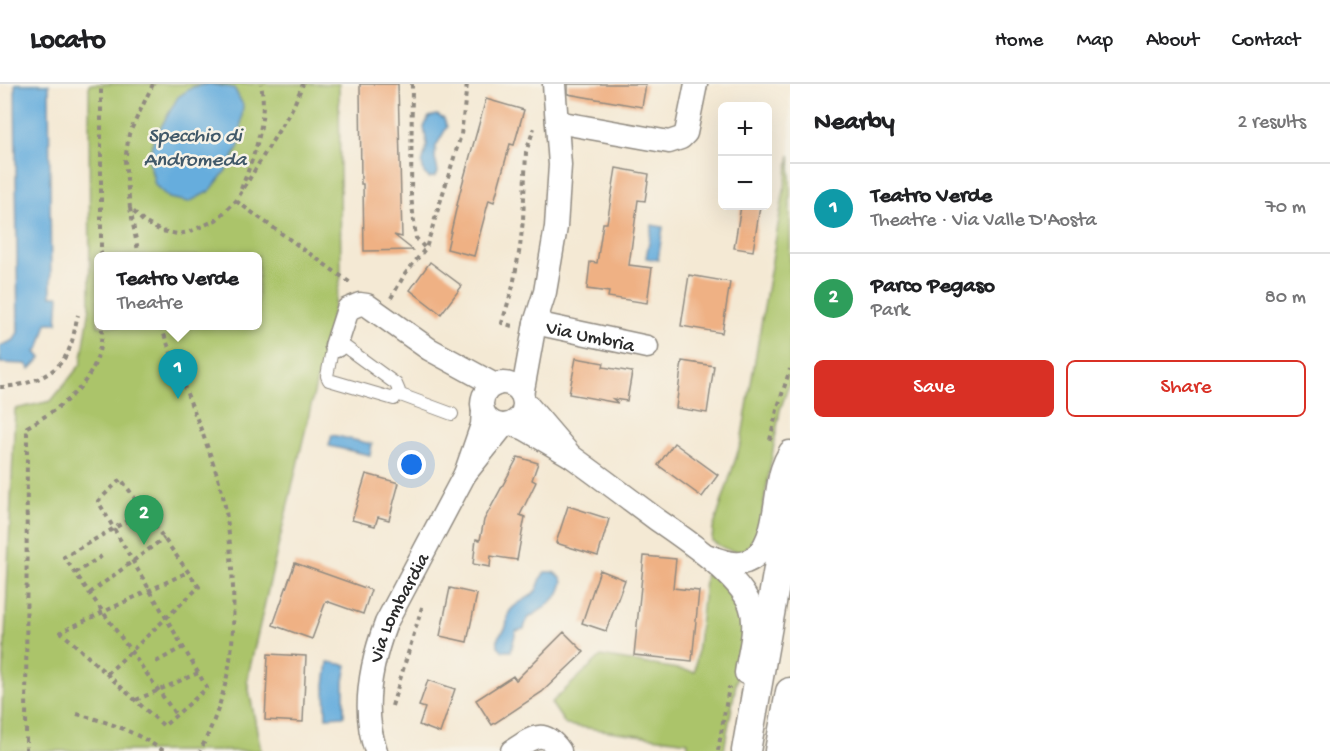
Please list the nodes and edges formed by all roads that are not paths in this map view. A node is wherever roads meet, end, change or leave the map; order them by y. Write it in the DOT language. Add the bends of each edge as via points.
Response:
graph roads {
  1 [pos="554,84"];
  2 [pos="696,84"];
  3 [pos="547,121"];
  4 [pos="526,325"];
  5 [pos="336,346"];
  6 [pos="647,347"];
  7 [pos="398,394"];
  8 [pos="491,395"];
  9 [pos="523,398"];
  10 [pos="452,414"];
  11 [pos="507,424"];
  12 [pos="780,447"];
  13 [pos="571,456"];
  14 [pos="465,474"];
  15 [pos="790,500"];
  16 [pos="705,555"];
  17 [pos="790,692"];
  18 [pos="376,751"];
  19 [pos="512,751"];
  20 [pos="560,751"];
  21 [pos="744,751"];
  22 [pos="779,751"];
  1 -- 3 [label="street, Via Lombardia"];
  2 -- 3 [label="street" via="686,133 669,142"];
  3 -- 4 [label="street, Via Lombardia" via="560,165 556,227 545,292"];
  4 -- 6 [label="street, Via Umbria"];
  4 -- 8 [label="street, Via Lombardia"];
  4 -- 9 [label="street, Via Lombardia"];
  5 -- 7 [label="lane" via="344,346 396,384"];
  5 -- 7 [label="lane" via="332,350 329,380 394,399"];
  5 -- 8 [label="street" via="348,309 367,305"];
  7 -- 10 [label="lane"];
  8 -- 9 [label="street" via="512,385"];
  8 -- 11 [label="street" via="491,422"];
  8 -- 14 [label="street, Via Lombardia"];
  9 -- 11 [label="street, Via Lombardia" via="521,415"];
  9 -- 13 [label="street"];
  11 -- 13 [label="street" via="525,429"];
  11 -- 14 [label="street, Via Lombardia"];
  12 -- 16 [label="street" via="782,468 767,541 746,561 735,563"];
  13 -- 16 [label="street"];
  14 -- 18 [label="street, Via Lombardia" via="377,646 368,707"];
  15 -- 21 [label="street"];
  16 -- 21 [label="street" via="736,583 752,614 737,725"];
  17 -- 22 [label="street"];
  19 -- 20 [label="street" via="540,736"];
}
